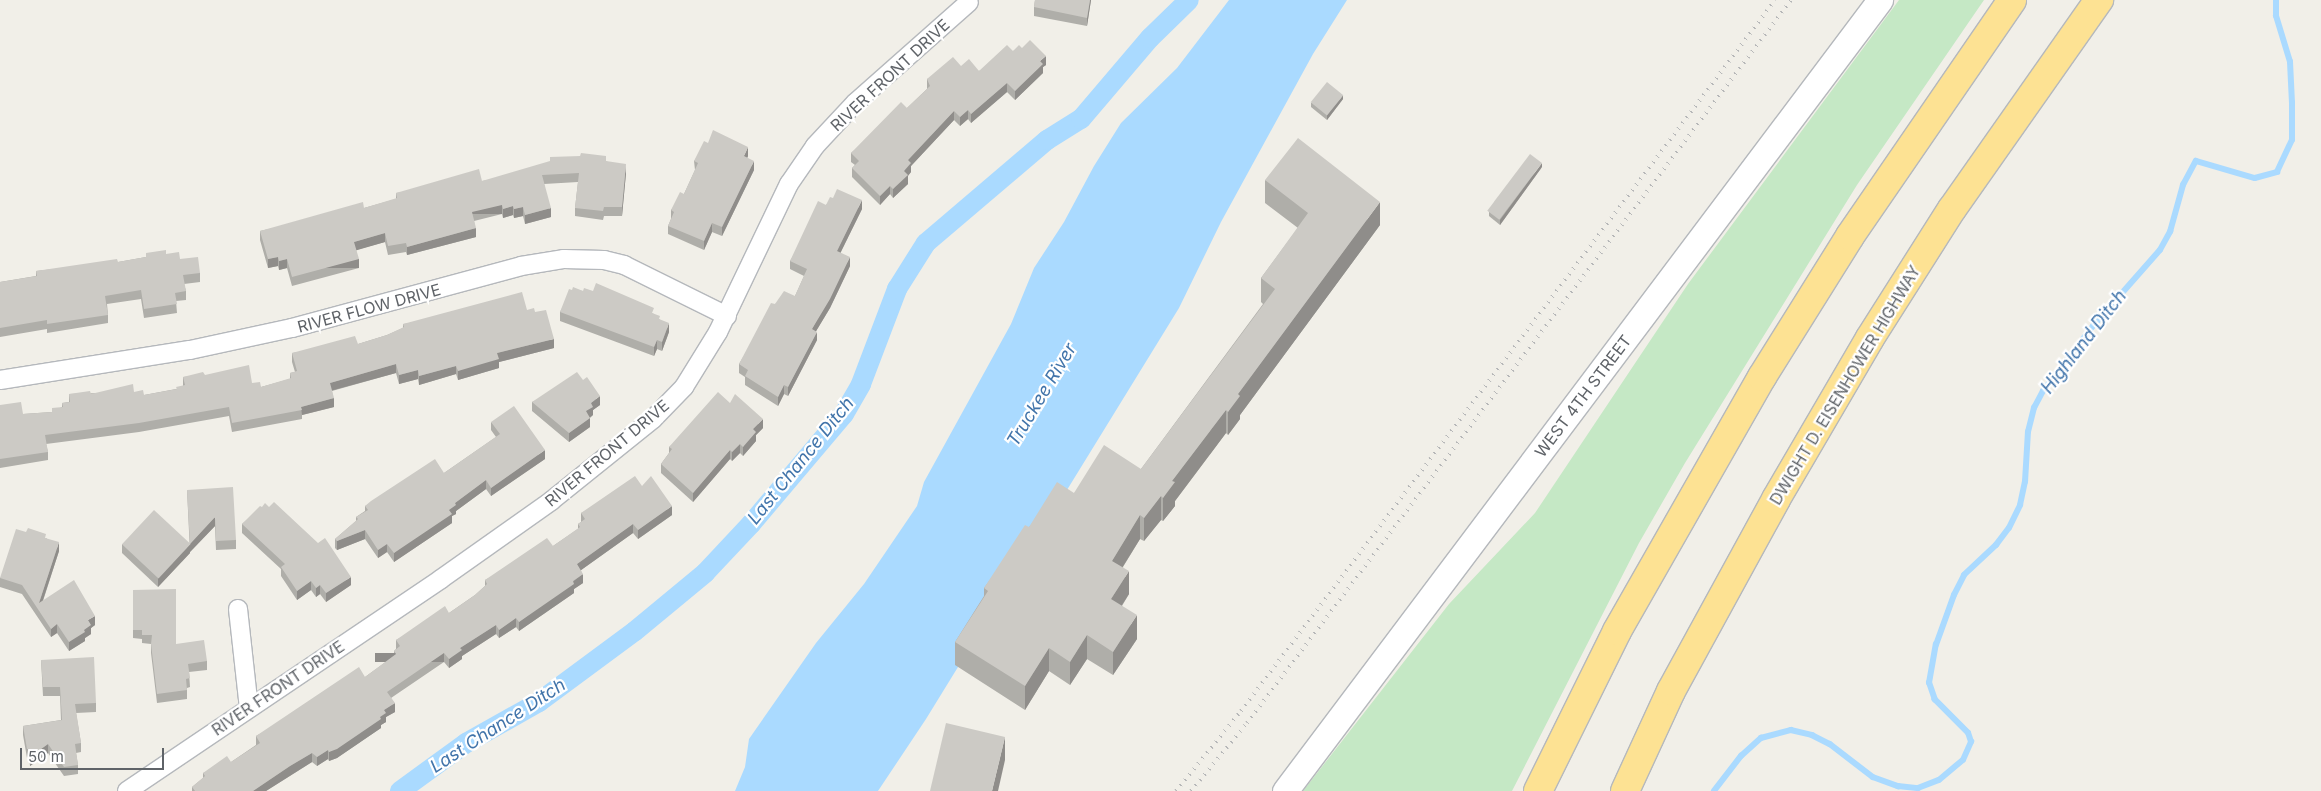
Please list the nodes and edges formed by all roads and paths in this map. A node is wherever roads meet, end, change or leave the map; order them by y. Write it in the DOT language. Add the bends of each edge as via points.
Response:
graph roads {
  1 [pos="1880,0"];
  2 [pos="2012,0"];
  3 [pos="2099,0"];
  4 [pos="969,2"];
  5 [pos="727,316"];
  6 [pos="0,380"];
  7 [pos="238,608"];
  8 [pos="249,708"];
  9 [pos="127,791"];
  10 [pos="1285,791"];
  11 [pos="1538,791"];
  12 [pos="1625,791"];
  1 -- 10 [label="main road, WEST 4TH STREET"];
  2 -- 11 [label="highway" via="1850,236 1762,377 1618,631"];
  3 -- 12 [label="highway, DWIGHT D. EISENHOWER HIGHWAY" via="1952,210 1870,338 1776,499 1671,691"];
  4 -- 5 [label="street, RIVER FRONT DRIVE" via="855,103 815,146 789,184"];
  5 -- 6 [label="street, RIVER FLOW DRIVE" via="624,266 604,260 564,259 521,266 292,328 190,350"];
  5 -- 8 [label="street, RIVER FRONT DRIVE" via="684,387 600,463 441,579"];
  7 -- 8 [label="street"];
  8 -- 9 [label="street, RIVER FRONT DRIVE"];
}
